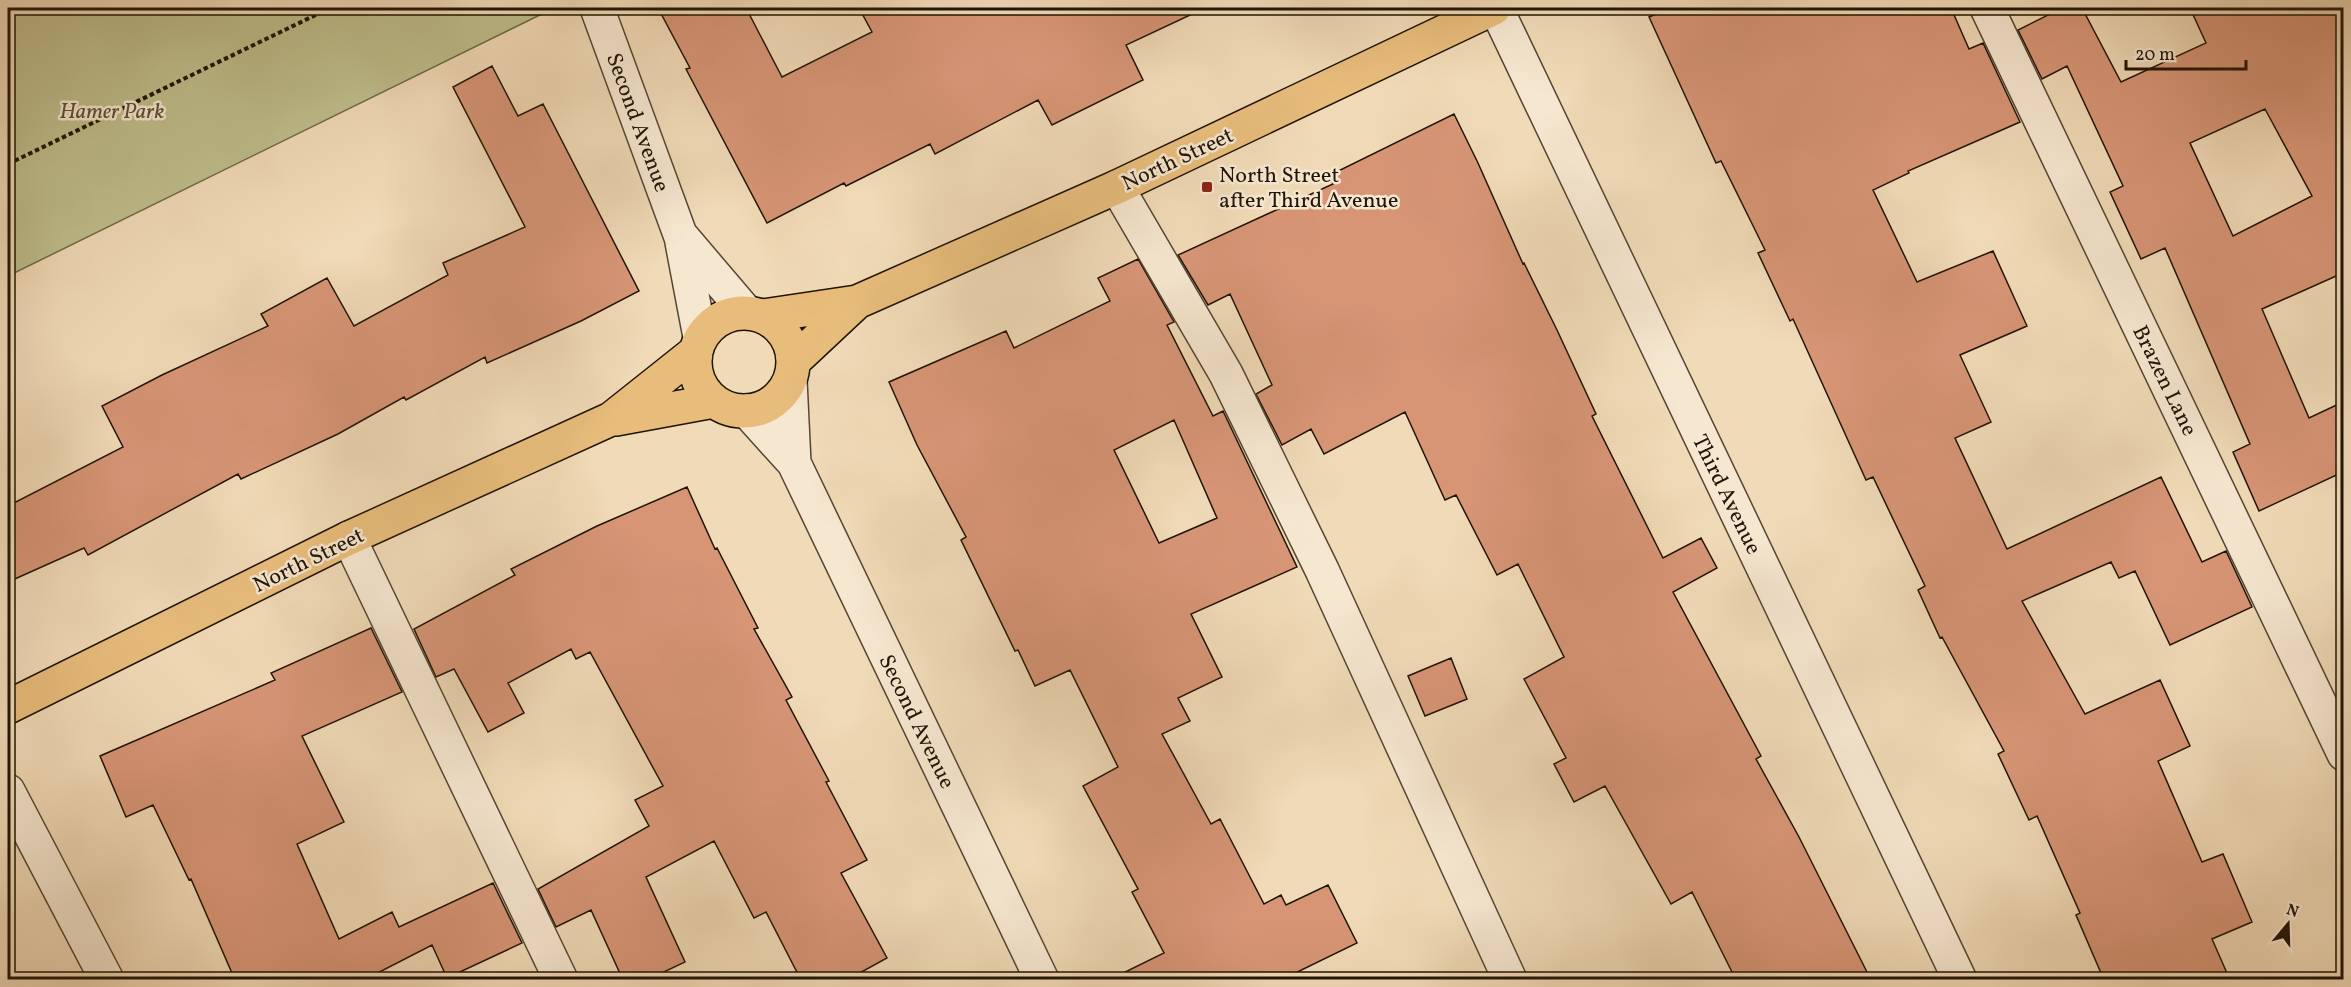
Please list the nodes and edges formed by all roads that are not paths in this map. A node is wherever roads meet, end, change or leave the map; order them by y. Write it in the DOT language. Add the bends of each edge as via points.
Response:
graph roads {
  1 [pos="597,8"];
  2 [pos="1495,8"];
  3 [pos="1987,8"];
  4 [pos="1117,187"];
  5 [pos="681,237"];
  6 [pos="856,302"];
  7 [pos="755,314"];
  8 [pos="697,345"];
  9 [pos="792,370"];
  10 [pos="714,401"];
  11 [pos="747,411"];
  12 [pos="611,419"];
  13 [pos="795,463"];
  14 [pos="349,538"];
  15 [pos="8,706"];
  16 [pos="2343,754"];
  17 [pos="8,791"];
  18 [pos="107,980"];
  19 [pos="561,980"];
  20 [pos="1042,980"];
  21 [pos="1510,980"];
  22 [pos="1960,980"];
  1 -- 5 [label="street, Second Avenue"];
  2 -- 4 [label="main road, North Street"];
  2 -- 22 [label="street, Third Avenue"];
  3 -- 16 [label="street, Brazen Lane"];
  4 -- 6 [label="main road, North Street"];
  4 -- 21 [label="street" via="1226,374 1322,570"];
  5 -- 7 [label="street, Second Avenue"];
  5 -- 8 [label="street, Second Avenue"];
  6 -- 7 [label="main road, North Street"];
  6 -- 9 [label="main road, North Street"];
  7 -- 8 [label="main road" via="728,314 712,323"];
  7 -- 9 [label="main road" via="780,327 790,343"];
  8 -- 10 [label="main road" via="695,372"];
  8 -- 12 [label="main road, North Street"];
  9 -- 11 [label="main road" via="780,396 764,407"];
  9 -- 13 [label="street, Second Avenue"];
  10 -- 11 [label="main road" via="730,409"];
  10 -- 12 [label="main road, North Street"];
  11 -- 13 [label="street, Second Avenue"];
  12 -- 14 [label="main road, North Street"];
  13 -- 20 [label="street, Second Avenue"];
  14 -- 15 [label="main road, North Street"];
  14 -- 19 [label="street"];
  17 -- 18 [label="street"];
}
